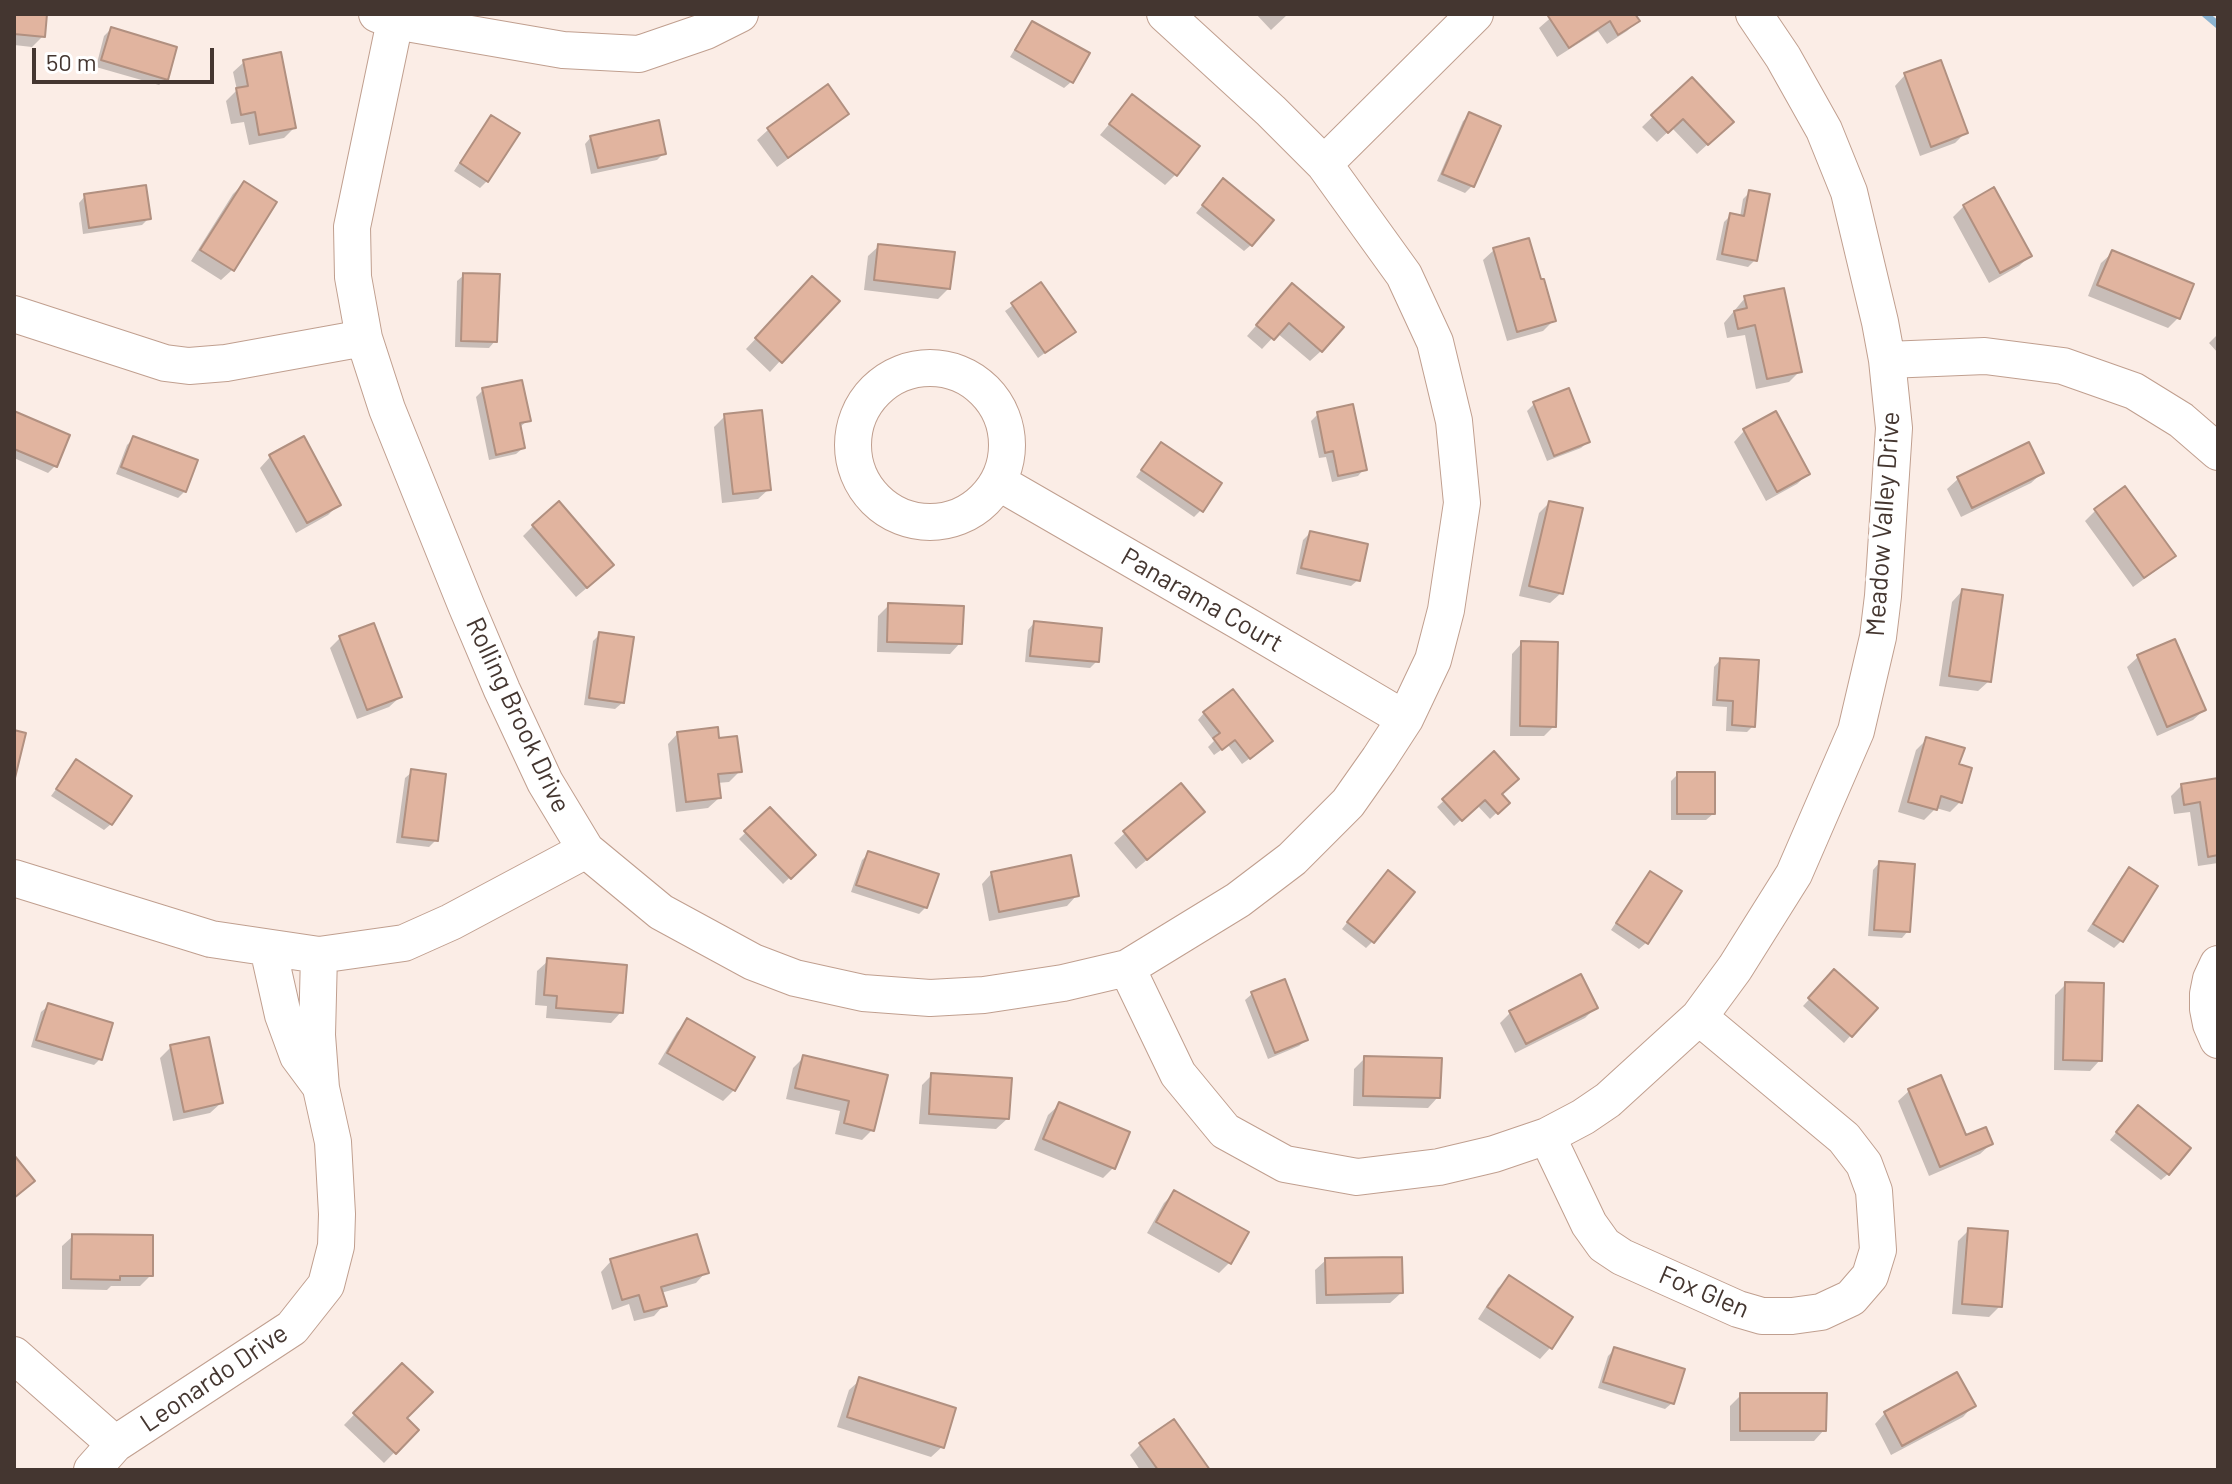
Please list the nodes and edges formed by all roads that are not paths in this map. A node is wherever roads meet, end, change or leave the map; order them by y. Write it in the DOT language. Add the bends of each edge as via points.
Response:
graph roads {
  1 [pos="740,14"];
  2 [pos="1165,14"];
  3 [pos="1475,14"];
  4 [pos="1754,14"];
  5 [pos="386,17"];
  6 [pos="1324,164"];
  7 [pos="14,314"];
  8 [pos="364,338"];
  9 [pos="1887,360"];
  10 [pos="2218,452"];
  11 [pos="998,482"];
  12 [pos="1405,719"];
  13 [pos="586,850"];
  14 [pos="14,878"];
  15 [pos="268,948"];
  16 [pos="319,955"];
  17 [pos="2218,964"];
  18 [pos="1127,968"];
  19 [pos="1699,1017"];
  20 [pos="2218,1040"];
  21 [pos="321,1088"];
  22 [pos="1547,1136"];
  23 [pos="14,1355"];
  24 [pos="103,1457"];
  1 -- 5 [label="street" via="639,54 563,50"];
  2 -- 6 [label="street, Rolling Brook Drive"];
  3 -- 6 [label="street"];
  4 -- 9 [label="street, Meadow Valley Drive" via="1824,130 1849,192"];
  5 -- 8 [label="street, Rolling Brook Drive" via="352,227 353,277"];
  6 -- 12 [label="street, Rolling Brook Drive" via="1404,275 1435,342 1454,421 1462,503 1446,610 1433,660"];
  7 -- 8 [label="street" via="189,366"];
  8 -- 13 [label="street, Rolling Brook Drive" via="387,409 502,690 545,782"];
  9 -- 10 [label="street" via="1985,356 2063,366 2134,391 2181,420"];
  9 -- 19 [label="street, Meadow Valley Drive" via="1894,428 1883,596 1856,731 1794,874"];
  11 -- 11 [label="street" via="978,506 952,520 922,522 893,513 870,494 856,468 853,438 861,409 881,386 907,372 938,369 967,377 990,397 1004,423 1007,454"];
  11 -- 12 [label="street, Panarama Court"];
  12 -- 18 [label="street, Rolling Brook Drive" via="1348,803 1292,859 1238,900"];
  13 -- 16 [label="street" via="404,943"];
  13 -- 18 [label="street, Rolling Brook Drive" via="661,912 753,962 795,978 863,993 984,995"];
  14 -- 15 [label="street" via="211,939"];
  15 -- 16 [label="street"];
  15 -- 21 [label="street, Leonardo Drive" via="298,1056"];
  16 -- 21 [label="street, Leonardo Drive"];
  17 -- 20 [label="street" via="2208,1009"];
  18 -- 22 [label="street, Meadow Valley Drive" via="1178,1074 1225,1131 1285,1164 1357,1177 1439,1167"];
  19 -- 22 [label="street, Meadow Valley Drive" via="1608,1100"];
  19 -- 22 [label="street, Fox Glen" via="1844,1138 1864,1164 1874,1191 1878,1250 1870,1276 1851,1298 1821,1312 1762,1316 1622,1257 1604,1245 1589,1224"];
  21 -- 24 [label="street, Leonardo Drive" via="333,1142 337,1214 326,1285 292,1328"];
  23 -- 24 [label="street"];
}
